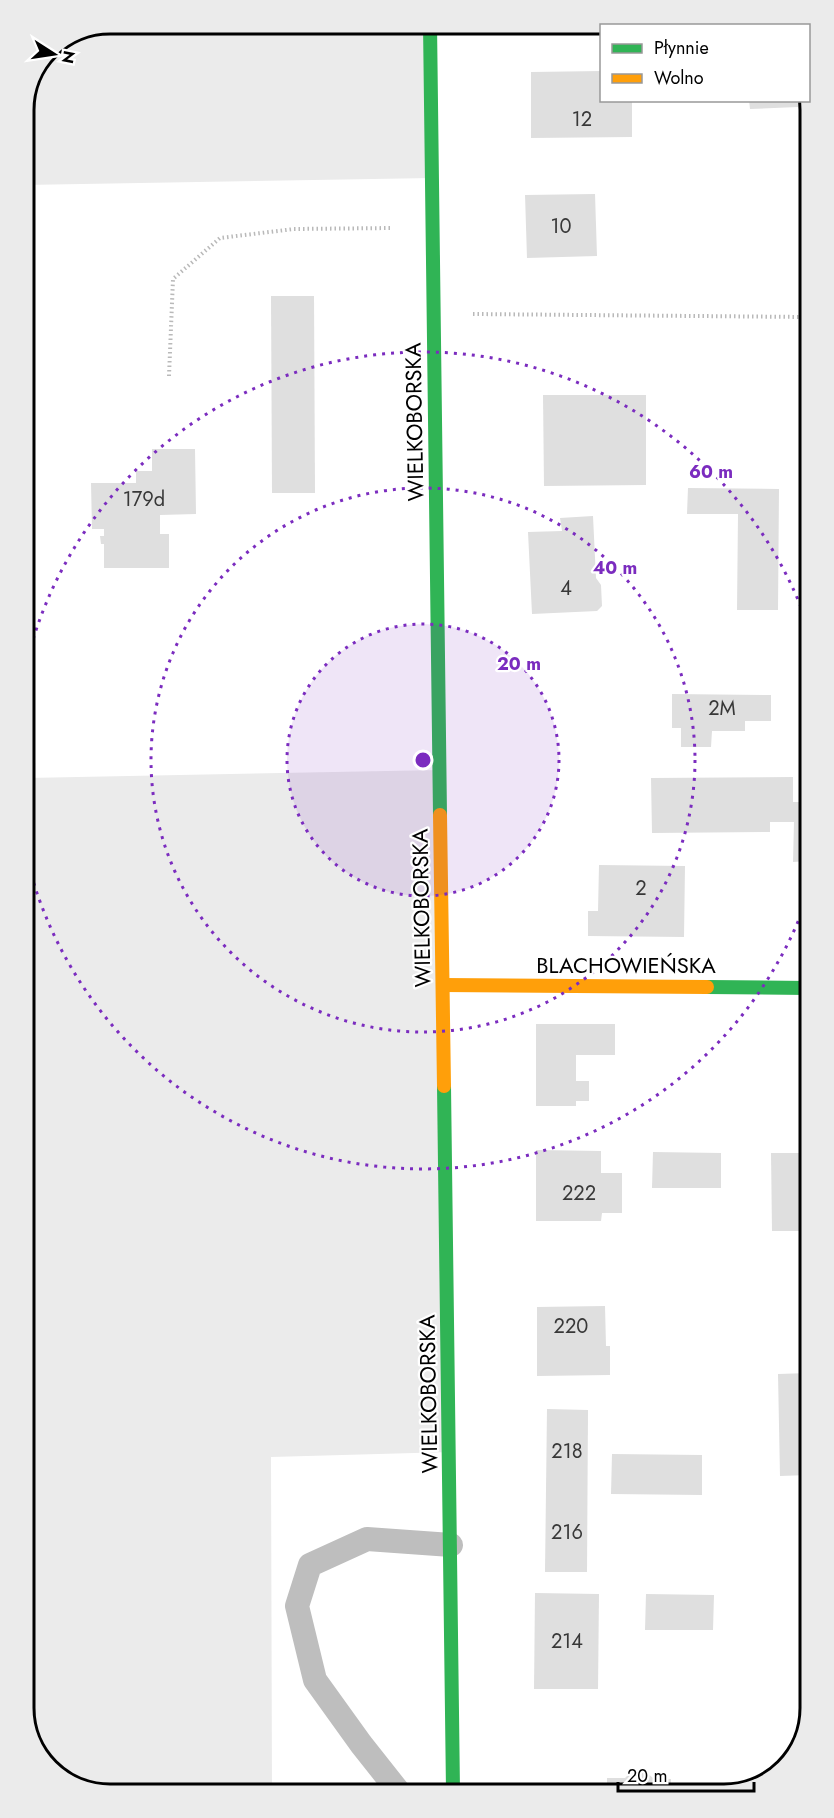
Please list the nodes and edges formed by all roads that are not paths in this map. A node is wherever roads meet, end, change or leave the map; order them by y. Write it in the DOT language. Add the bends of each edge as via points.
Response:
graph roads {
  1 [pos="430,35"];
  2 [pos="443,985"];
  3 [pos="800,988"];
  4 [pos="451,1545"];
  5 [pos="392,1783"];
  6 [pos="453,1784"];
  1 -- 2 [label="street, WIELKOBORSKA"];
  2 -- 3 [label="street, BLACHOWIEŃSKA"];
  2 -- 4 [label="street, WIELKOBORSKA"];
  4 -- 5 [label="lane" via="367,1539 310,1565 297,1606 315,1680"];
  4 -- 6 [label="street, WIELKOBORSKA"];
}
